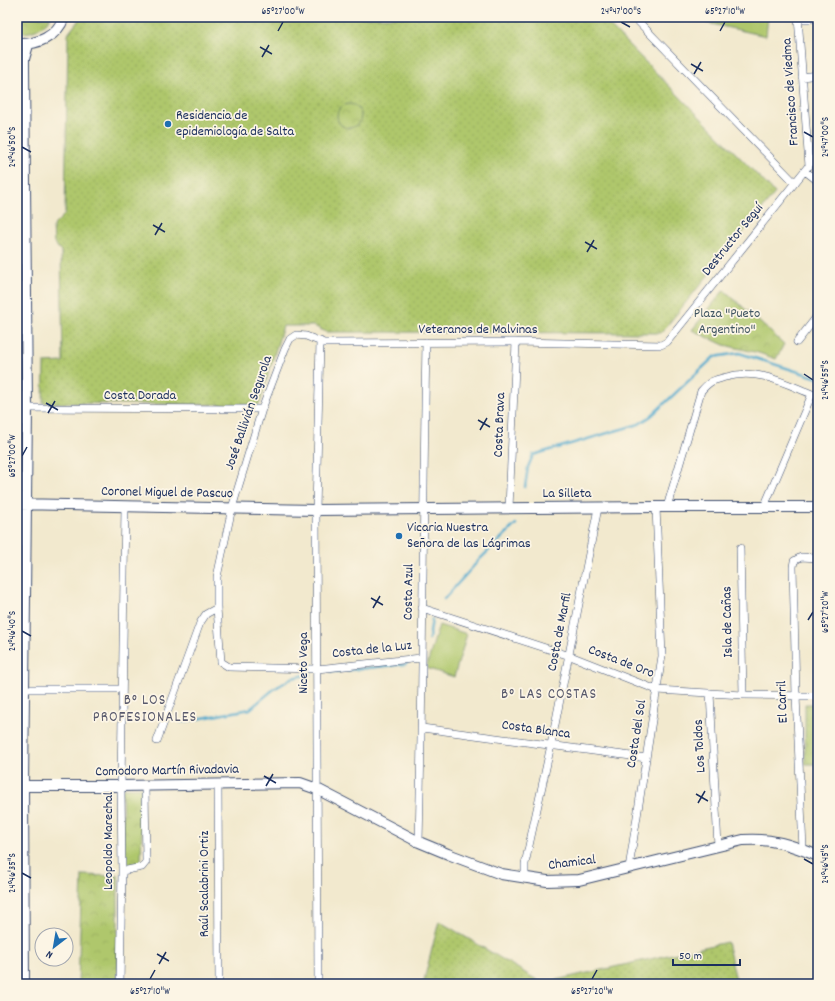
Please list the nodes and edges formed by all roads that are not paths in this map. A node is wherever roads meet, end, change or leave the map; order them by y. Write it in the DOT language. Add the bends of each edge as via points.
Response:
graph roads {
  1 [pos="64,17"];
  2 [pos="634,17"];
  3 [pos="798,18"];
  4 [pos="818,18"];
  5 [pos="17,44"];
  6 [pos="28,45"];
  7 [pos="818,75"];
  8 [pos="802,77"];
  9 [pos="818,154"];
  10 [pos="807,168"];
  11 [pos="818,181"];
  12 [pos="795,183"];
  13 [pos="21,254"];
  14 [pos="818,315"];
  15 [pos="290,340"];
  16 [pos="320,341"];
  17 [pos="426,342"];
  18 [pos="516,342"];
  19 [pos="667,342"];
  20 [pos="797,342"];
  21 [pos="815,394"];
  22 [pos="22,408"];
  23 [pos="262,409"];
  24 [pos="21,504"];
  25 [pos="125,506"];
  26 [pos="656,507"];
  27 [pos="764,507"];
  28 [pos="818,507"];
  29 [pos="232,508"];
  30 [pos="423,508"];
  31 [pos="509,508"];
  32 [pos="598,508"];
  33 [pos="667,508"];
  34 [pos="316,510"];
  35 [pos="740,548"];
  36 [pos="818,558"];
  37 [pos="217,608"];
  38 [pos="422,608"];
  39 [pos="569,656"];
  40 [pos="421,658"];
  41 [pos="317,669"];
  42 [pos="21,689"];
  43 [pos="122,689"];
  44 [pos="657,690"];
  45 [pos="710,693"];
  46 [pos="743,695"];
  47 [pos="796,696"];
  48 [pos="818,696"];
  49 [pos="422,728"];
  50 [pos="157,741"];
  51 [pos="551,745"];
  52 [pos="646,758"];
  53 [pos="218,784"];
  54 [pos="20,786"];
  55 [pos="121,786"];
  56 [pos="145,786"];
  57 [pos="317,789"];
  58 [pos="419,842"];
  59 [pos="718,846"];
  60 [pos="803,849"];
  61 [pos="818,856"];
  62 [pos="629,868"];
  63 [pos="122,871"];
  64 [pos="525,878"];
  65 [pos="20,896"];
  66 [pos="24,984"];
  67 [pos="120,984"];
  68 [pos="219,984"];
  69 [pos="318,984"];
  1 -- 6 [label="street" via="54,33 42,41"];
  2 -- 12 [label="street"];
  3 -- 4 [label="street"];
  3 -- 8 [label="street, Francisco de Viedma"];
  5 -- 6 [label="street"];
  6 -- 13 [label="street" via="24,69"];
  7 -- 8 [label="street"];
  8 -- 10 [label="street, Francisco de Viedma"];
  9 -- 10 [label="street, Destructor Seguí"];
  10 -- 11 [label="street"];
  10 -- 12 [label="street, Destructor Seguí"];
  12 -- 19 [label="street, Destructor Seguí"];
  13 -- 22 [label="street"];
  14 -- 20 [label="street"];
  15 -- 16 [label="street, Veteranos de Malvinas" via="296,335"];
  15 -- 23 [label="street, José Ballivián Segurola"];
  16 -- 17 [label="street, Veteranos de Malvinas"];
  16 -- 34 [label="street, Niceto Vega"];
  17 -- 18 [label="street, Veteranos de Malvinas"];
  17 -- 30 [label="street, Costa Azul"];
  18 -- 19 [label="street, Veteranos de Malvinas" via="661,346"];
  18 -- 31 [label="street, Costa Brava"];
  21 -- 27 [label="street"];
  21 -- 33 [label="street" via="752,374 734,375 709,382 700,391"];
  22 -- 23 [label="street, Costa Dorada"];
  22 -- 24 [label="street"];
  23 -- 29 [label="street, José Ballivián Segurola"];
  24 -- 25 [label="street, Coronel Miguel de Pascuo"];
  24 -- 42 [label="street"];
  25 -- 29 [label="street, Coronel Miguel de Pascuo"];
  25 -- 43 [label="street, Leopoldo Marechal"];
  26 -- 32 [label="street, La Silleta"];
  26 -- 33 [label="street, La Silleta"];
  26 -- 44 [label="street, Costa del Sol" via="662,642"];
  27 -- 28 [label="street, La Silleta"];
  27 -- 33 [label="street, La Silleta"];
  29 -- 34 [label="street, Coronel Miguel de Pascuo"];
  29 -- 37 [label="street, José Ballivián Segurola" via="217,577"];
  30 -- 31 [label="street, La Silleta"];
  30 -- 34 [label="street, La Silleta"];
  30 -- 38 [label="street, Costa Azul"];
  31 -- 32 [label="street, La Silleta"];
  32 -- 39 [label="street, Costa de Marfil"];
  34 -- 41 [label="street, Niceto Vega"];
  35 -- 46 [label="street, Isla de Cañas"];
  36 -- 47 [label="street, El Carril" via="800,557 794,561 793,567"];
  37 -- 41 [label="street, Costa de la Luz" via="221,662 230,667"];
  37 -- 50 [label="street" via="206,614 200,623"];
  38 -- 39 [label="street, Costa de Oro"];
  38 -- 40 [label="street, Costa Azul"];
  39 -- 44 [label="street, Costa de Oro"];
  39 -- 51 [label="street, Costa de Marfil"];
  40 -- 41 [label="street, Costa de la Luz"];
  40 -- 49 [label="street, Costa Azul"];
  41 -- 57 [label="street, Niceto Vega"];
  42 -- 43 [label="street"];
  42 -- 54 [label="street"];
  43 -- 55 [label="street, Leopoldo Marechal"];
  44 -- 45 [label="street, Costa de Oro"];
  44 -- 52 [label="street, Costa del Sol"];
  45 -- 46 [label="street, Costa de Oro"];
  45 -- 59 [label="street, Los Toldos"];
  46 -- 47 [label="street, Costa de Oro"];
  47 -- 48 [label="street, Costa de Oro"];
  47 -- 60 [label="street, El Carril"];
  49 -- 51 [label="street, Costa Blanca"];
  49 -- 58 [label="street, Costa Azul"];
  51 -- 52 [label="street, Costa Blanca"];
  51 -- 64 [label="street, Costa de Marfil" via="525,864"];
  52 -- 62 [label="street, Costa del Sol"];
  53 -- 56 [label="street, Comodoro Martín Rivadavia"];
  53 -- 57 [label="street, Comodoro Martín Rivadavia" via="300,783"];
  53 -- 68 [label="street, Raúl Scalabrini Ortiz"];
  54 -- 55 [label="street, Comodoro Martín Rivadavia"];
  54 -- 65 [label="street"];
  55 -- 56 [label="street, Comodoro Martín Rivadavia"];
  55 -- 63 [label="street, Leopoldo Marechal"];
  56 -- 63 [label="street" via="146,862 142,867"];
  57 -- 58 [label="street, Chamical"];
  57 -- 69 [label="street, Niceto Vega"];
  58 -- 64 [label="street, Chamical" via="500,874"];
  59 -- 60 [label="street, Chamical" via="761,839"];
  59 -- 62 [label="street, Chamical"];
  60 -- 61 [label="street, Chamical"];
  62 -- 64 [label="street, Chamical" via="579,880 547,882"];
  63 -- 67 [label="street, Leopoldo Marechal"];
  65 -- 66 [label="street"];
}
